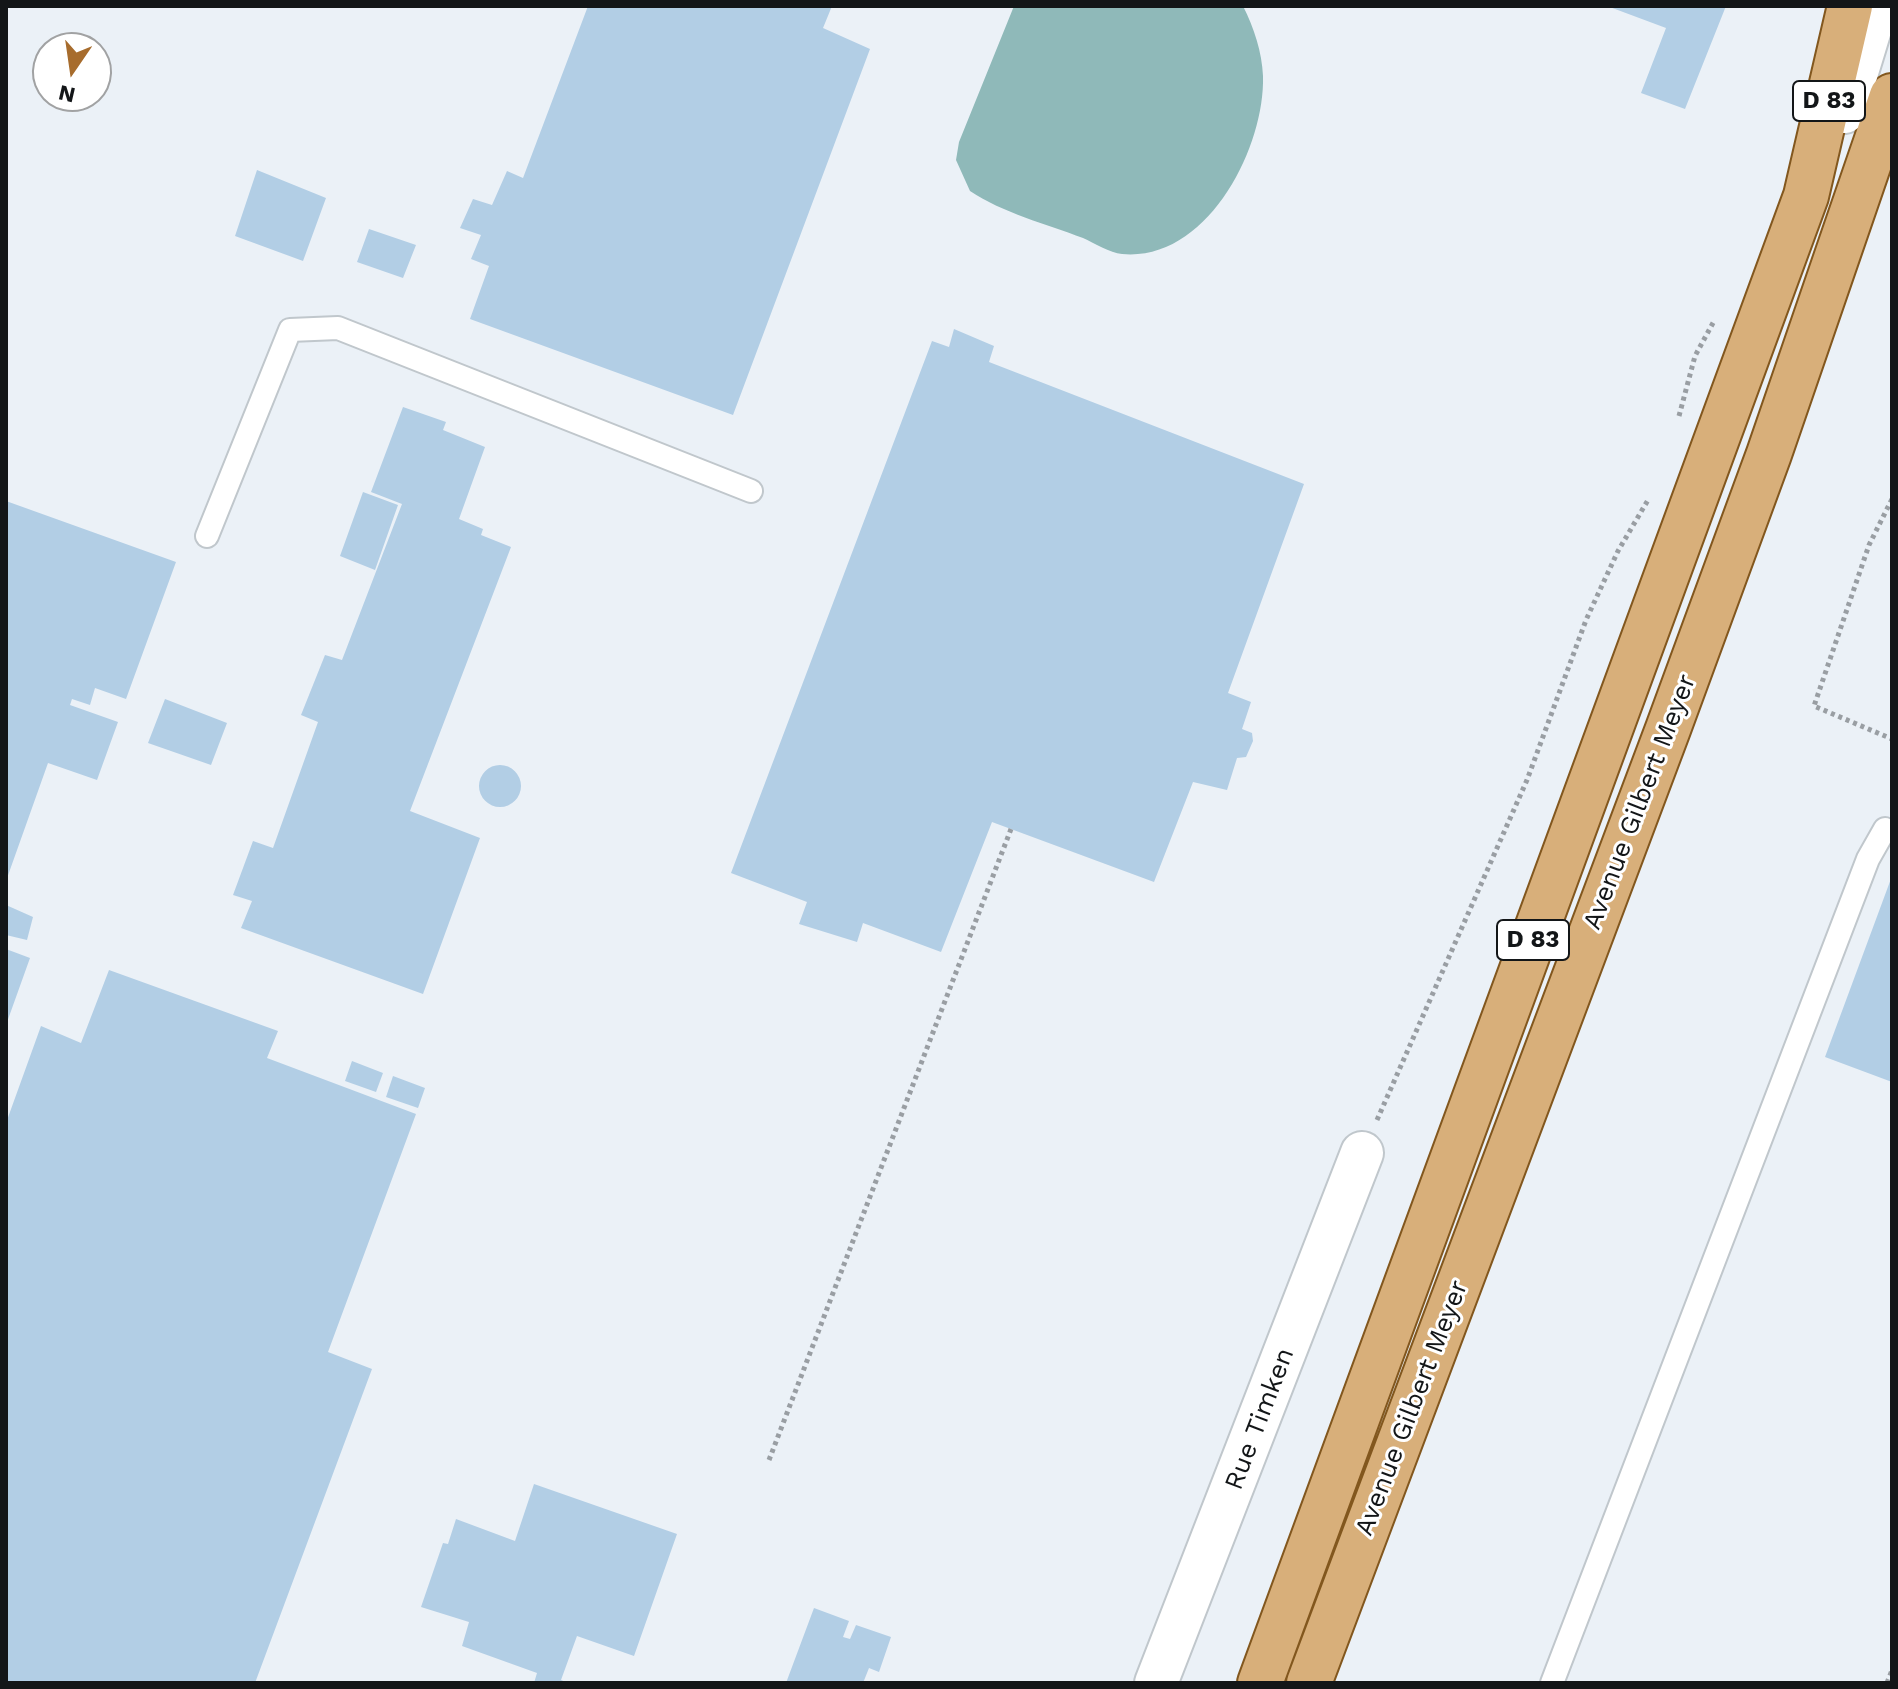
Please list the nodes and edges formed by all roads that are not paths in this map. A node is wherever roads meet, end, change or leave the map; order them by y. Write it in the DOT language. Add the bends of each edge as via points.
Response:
graph roads {
  1 [pos="1850,6"];
  2 [pos="1876,6"];
  3 [pos="1892,96"];
  4 [pos="1806,196"];
  5 [pos="751,491"];
  6 [pos="207,536"];
  7 [pos="1885,829"];
  8 [pos="1362,1153"];
  9 [pos="1156,1683"];
  10 [pos="1260,1683"];
  11 [pos="1309,1683"];
  12 [pos="1552,1683"];
  1 -- 4 [label="main road, Avenue Gilbert Meyer / D 83"];
  2 -- 4 [label="main road, Avenue Gilbert Meyer / D 83" via="1842,119"];
  3 -- 11 [label="main road, Avenue Gilbert Meyer / D 83" via="1674,715"];
  4 -- 10 [label="main road, Avenue Gilbert Meyer / D 83"];
  5 -- 6 [label="lane" via="338,328 290,330"];
  7 -- 12 [label="lane" via="1868,859"];
  8 -- 9 [label="street, Rue Timken"];
}
